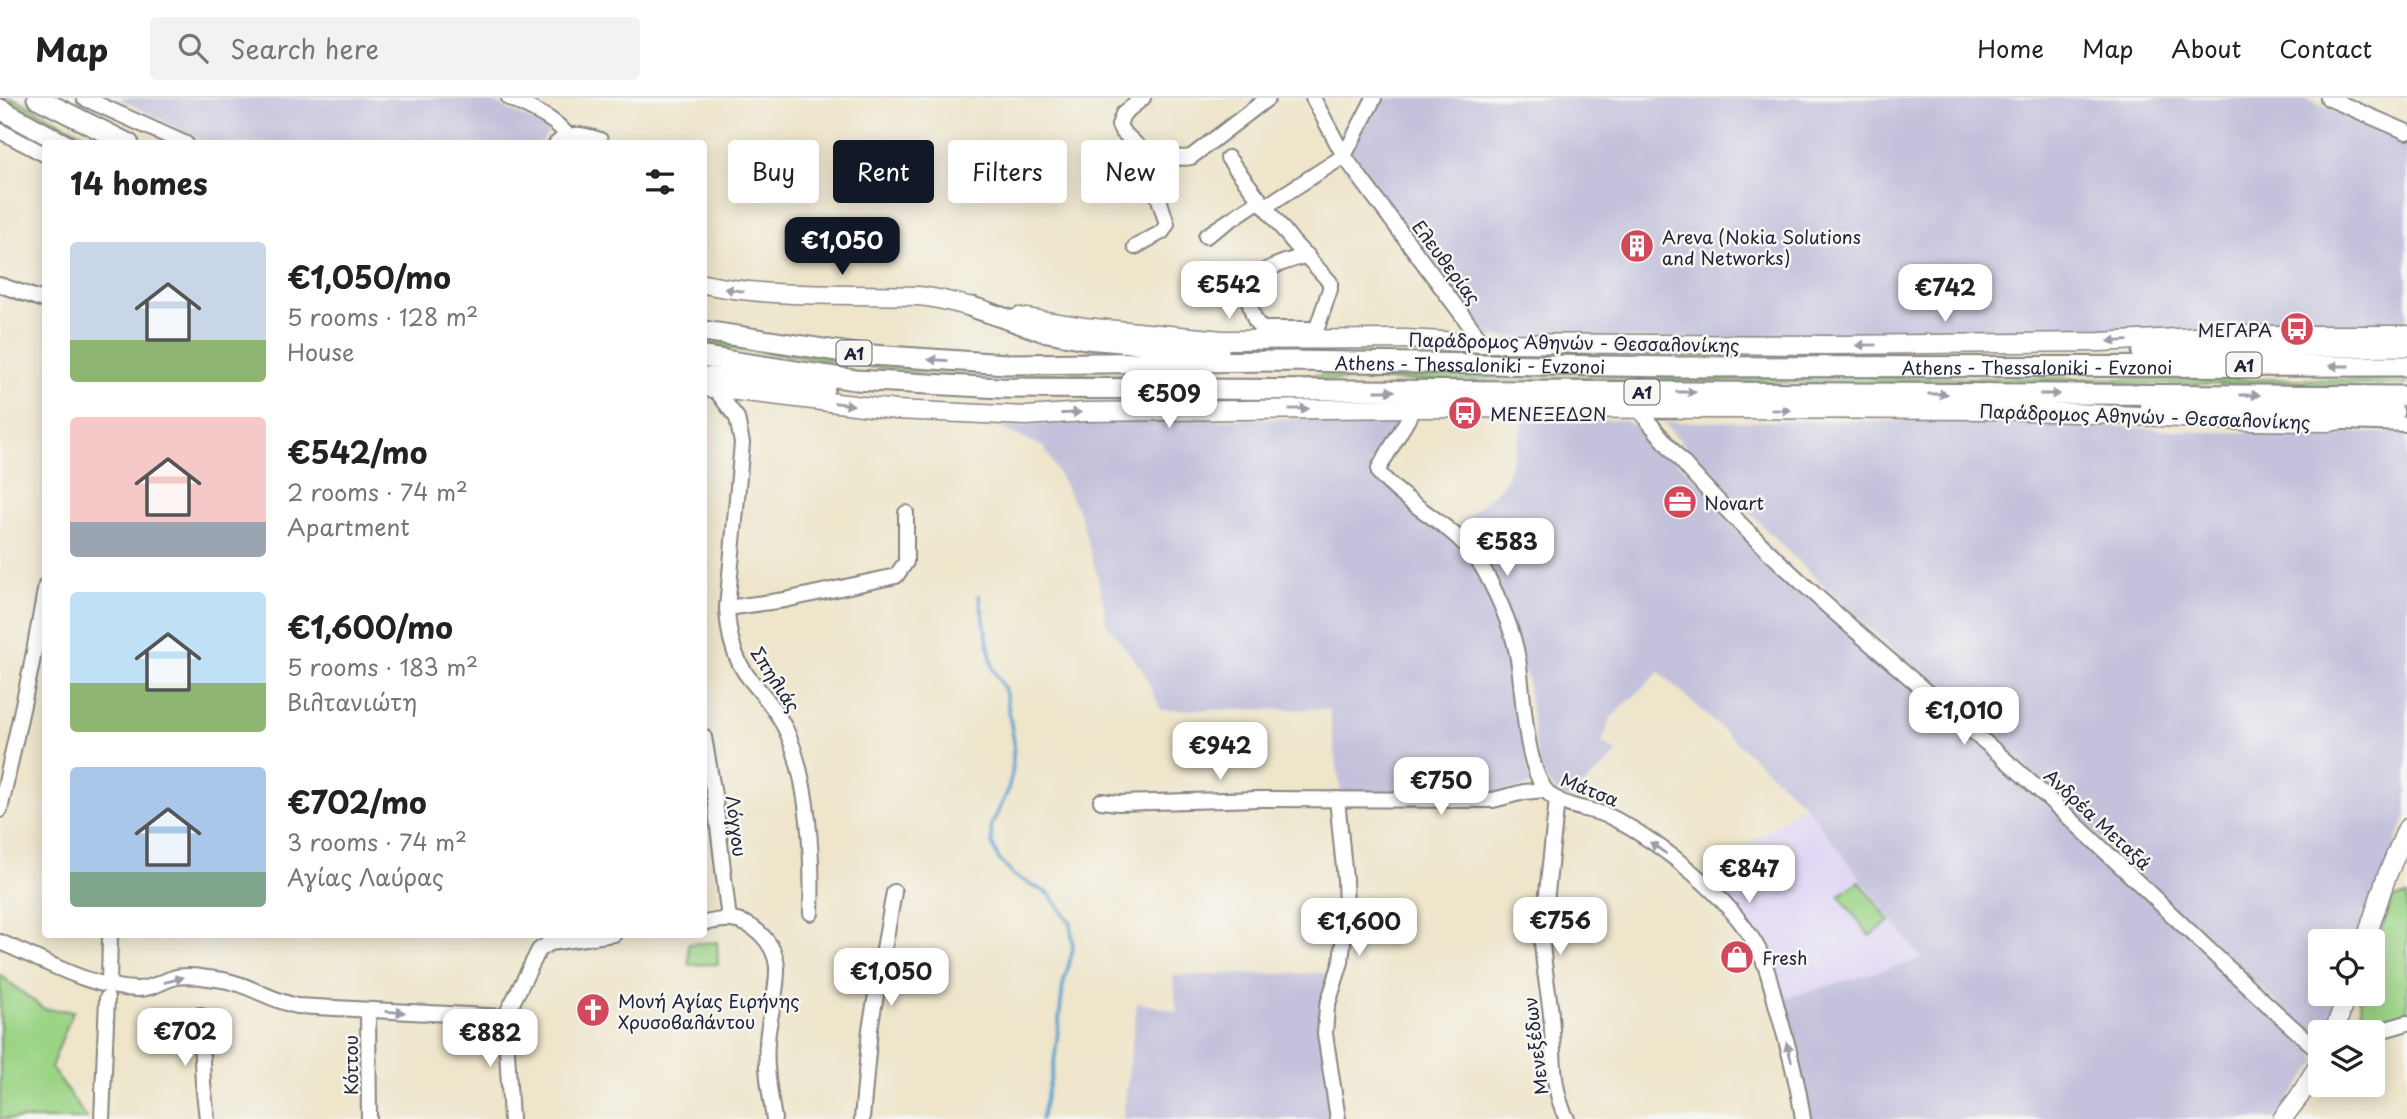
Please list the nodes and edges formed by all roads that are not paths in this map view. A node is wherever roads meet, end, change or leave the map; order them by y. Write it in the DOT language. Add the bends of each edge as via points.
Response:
graph roads {
  1 [pos="37,98"];
  2 [pos="84,98"];
  3 [pos="509,98"];
  4 [pos="1143,98"];
  5 [pos="1268,98"];
  6 [pos="1313,98"];
  7 [pos="1374,98"];
  8 [pos="2328,98"];
  9 [pos="0,109"];
  10 [pos="0,131"];
  11 [pos="2407,132"];
  12 [pos="57,140"];
  13 [pos="121,140"];
  14 [pos="177,140"];
  15 [pos="565,140"];
  16 [pos="569,140"];
  17 [pos="595,140"];
  18 [pos="1131,140"];
  19 [pos="42,153"];
  20 [pos="1344,156"];
  21 [pos="1228,158"];
  22 [pos="1179,160"];
  23 [pos="1161,203"];
  24 [pos="1263,203"];
  25 [pos="1206,236"];
  26 [pos="1135,247"];
  27 [pos="1307,255"];
  28 [pos="0,285"];
  29 [pos="707,285"];
  30 [pos="42,301"];
  31 [pos="972,307"];
  32 [pos="707,331"];
  33 [pos="1315,334"];
  34 [pos="2407,335"];
  35 [pos="1483,343"];
  36 [pos="2407,346"];
  37 [pos="707,357"];
  38 [pos="1289,361"];
  39 [pos="2081,365"];
  40 [pos="2407,366"];
  41 [pos="707,384"];
  42 [pos="946,384"];
  43 [pos="2083,394"];
  44 [pos="2407,396"];
  45 [pos="1412,408"];
  46 [pos="1639,410"];
  47 [pos="2403,416"];
  48 [pos="906,513"];
  49 [pos="42,607"];
  50 [pos="727,608"];
  51 [pos="707,754"];
  52 [pos="1551,795"];
  53 [pos="1337,799"];
  54 [pos="1101,801"];
  55 [pos="0,810"];
  56 [pos="2407,828"];
  57 [pos="894,892"];
  58 [pos="811,914"];
  59 [pos="729,920"];
  60 [pos="707,923"];
  61 [pos="2369,929"];
  62 [pos="110,938"];
  63 [pos="586,938"];
  64 [pos="0,942"];
  65 [pos="108,991"];
  66 [pos="369,1011"];
  67 [pos="200,1015"];
  68 [pos="505,1017"];
  69 [pos="2407,1023"];
  70 [pos="2385,1029"];
  71 [pos="2308,1041"];
  72 [pos="2308,1083"];
  73 [pos="103,1119"];
  74 [pos="207,1119"];
  75 [pos="369,1119"];
  76 [pos="511,1119"];
  77 [pos="774,1119"];
  78 [pos="862,1119"];
  79 [pos="1338,1119"];
  80 [pos="1567,1119"];
  81 [pos="1803,1119"];
  82 [pos="2282,1119"];
  1 -- 13 [label="highway"];
  2 -- 14 [label="street"];
  3 -- 15 [label="street" via="554,121"];
  4 -- 18 [label="street" via="1123,114 1119,125"];
  5 -- 22 [label="street" via="1191,157"];
  6 -- 20 [label="street, Ελευθερίας"];
  7 -- 20 [label="street"];
  8 -- 11 [label="street"];
  9 -- 12 [label="highway"];
  10 -- 19 [label="street"];
  16 -- 17 [label="street" via="584,135"];
  20 -- 24 [label="street"];
  20 -- 35 [label="street, Ελευθερίας"];
  21 -- 24 [label="street"];
  23 -- 26 [label="street" via="1167,223 1162,232"];
  24 -- 25 [label="street"];
  24 -- 27 [label="street"];
  27 -- 33 [label="street" via="1330,289"];
  27 -- 33 [label="street" via="1261,273 1252,280 1247,295 1256,325 1263,330"];
  28 -- 30 [label="street"];
  31 -- 29 [label="main road, Παράδρομος Αθηνών - Θεσσαλονίκης, one-way" via="920,296 800,296"];
  31 -- 33 [label="main road, Παράδρομος Αθηνών - Θεσσαλονίκης" via="1143,334 1223,340"];
  31 -- 38 [label="highway" via="1042,331 1085,339 1229,351"];
  38 -- 32 [label="highway, Athens - Thessaloniki - Evzonoi / Α1, one-way" via="982,362 858,354"];
  33 -- 35 [label="main road, Παράδρομος Αθηνών - Θεσσαλονίκης"];
  34 -- 35 [label="main road, Παράδρομος Αθηνών - Θεσσαλονίκης, one-way" via="1820,345"];
  36 -- 39 [label="highway" via="2157,352"];
  37 -- 42 [label="highway, Athens - Thessaloniki - Evzonoi / Α1" via="855,380"];
  38 -- 39 [label="highway, Athens - Thessaloniki - Evzonoi / Α1" via="1675,367"];
  40 -- 39 [label="highway, Athens - Thessaloniki - Evzonoi / Α1, one-way"];
  41 -- 42 [label="highway" via="857,390 920,390"];
  41 -- 45 [label="main road, Παράδρομος Αθηνών - Θεσσαλονίκης, one-way" via="896,410 960,414"];
  41 -- 50 [label="street, Σπηλιάς" via="737,418 742,443"];
  42 -- 43 [label="highway, Athens - Thessaloniki - Evzonoi / Α1, one-way" via="1255,391"];
  43 -- 44 [label="highway, Athens - Thessaloniki - Evzonoi / Α1, one-way"];
  43 -- 47 [label="highway" via="2174,408"];
  45 -- 46 [label="main road, Παράδρομος Αθηνών - Θεσσαλονίκης"];
  45 -- 52 [label="street, Μάτσα" via="1380,473 1459,536 1482,567 1513,639 1532,759"];
  46 -- 47 [label="main road, Παράδρομος Αθηνών - Θεσσαλονίκης, one-way" via="2006,410 2327,422"];
  46 -- 71 [label="street, Ανδρέα Μεταξά" via="1738,522 2075,822"];
  48 -- 50 [label="street" via="906,562 896,576"];
  49 -- 55 [label="street"];
  50 -- 58 [label="street, Σπηλιάς" via="738,659 793,745 812,873"];
  51 -- 59 [label="street, Λόγγου"];
  52 -- 53 [label="street" via="1524,792 1493,800"];
  52 -- 80 [label="street, Μενεξέδων" via="1542,940 1558,1091"];
  81 -- 52 [label="street, Μάτσα, one-way" via="1762,959 1734,914 1699,878 1628,827"];
  53 -- 54 [label="street"];
  53 -- 79 [label="street" via="1346,912 1341,962 1327,1007 1325,1034"];
  56 -- 61 [label="main road"];
  57 -- 78 [label="street" via="870,1029"];
  59 -- 60 [label="street"];
  59 -- 77 [label="street" via="758,932 771,947 777,966 766,1042"];
  62 -- 65 [label="street"];
  63 -- 68 [label="street" via="550,943 539,950"];
  64 -- 65 [label="street"];
  65 -- 66 [label="street, one-way" via="147,989 175,977 214,978 249,986 297,1006"];
  65 -- 73 [label="street"];
  66 -- 68 [label="street, one-way"];
  66 -- 75 [label="street, Κόττου"];
  67 -- 74 [label="street"];
  68 -- 76 [label="street"];
  69 -- 70 [label="street"];
  72 -- 82 [label="main road"];
}
